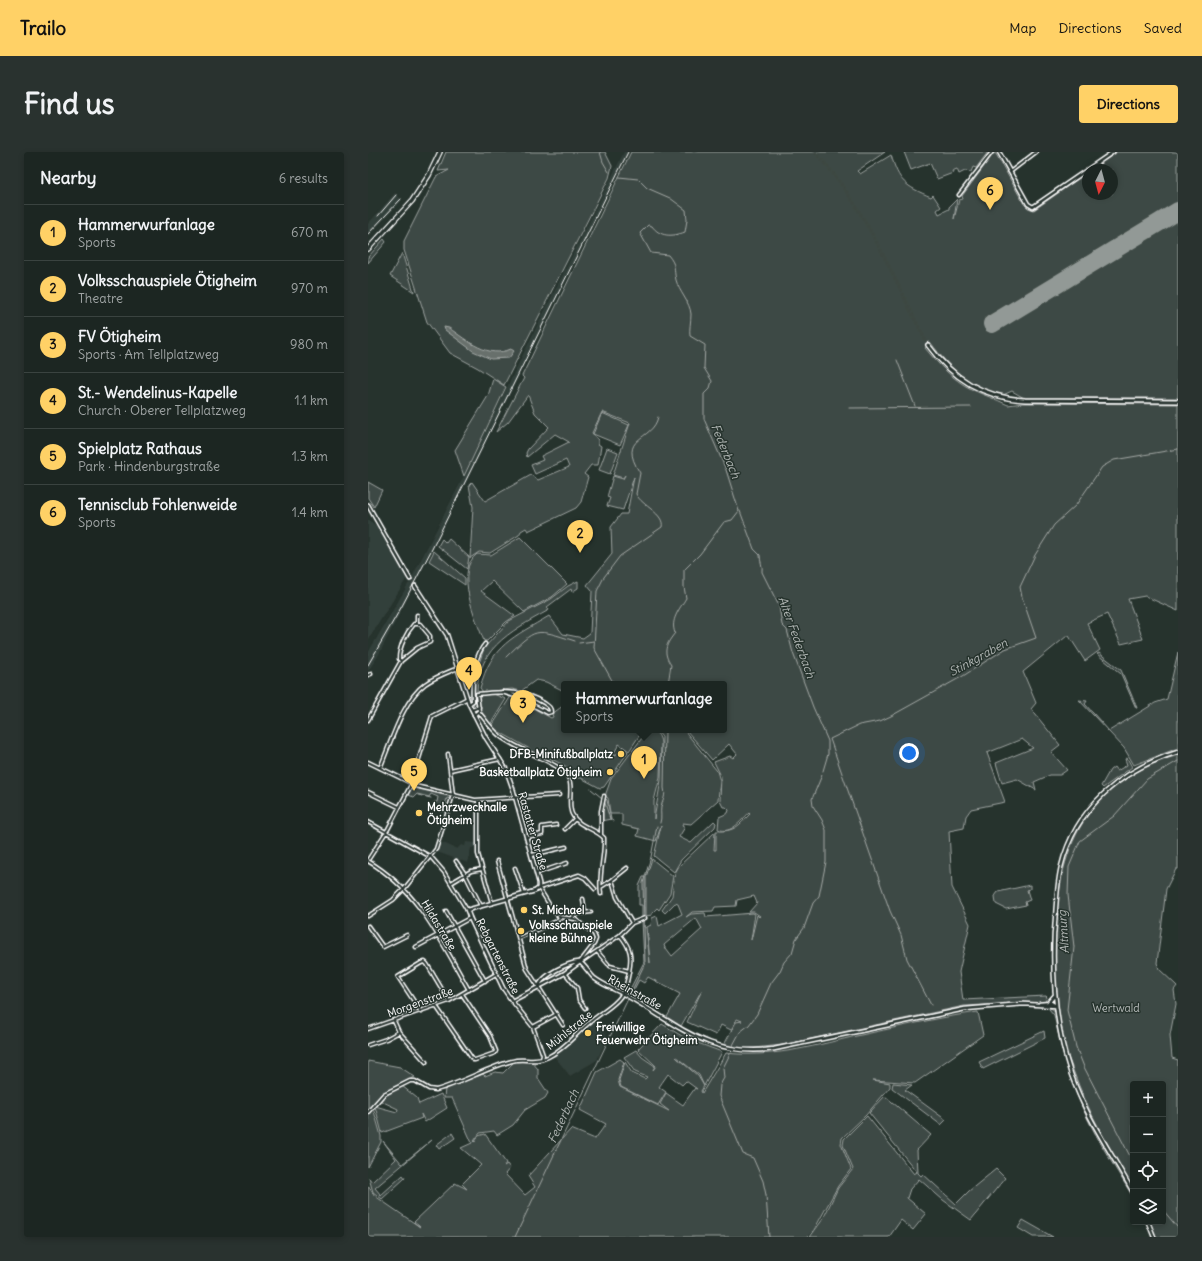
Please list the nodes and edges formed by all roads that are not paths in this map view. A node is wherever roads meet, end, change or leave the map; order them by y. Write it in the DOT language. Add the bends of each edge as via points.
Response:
graph roads {
  1 [pos="440,152"];
  2 [pos="992,152"];
  3 [pos="999,152"];
  4 [pos="1036,152"];
  5 [pos="1113,152"];
  6 [pos="1010,172"];
  7 [pos="959,195"];
  8 [pos="368,249"];
  9 [pos="928,346"];
  10 [pos="1178,401"];
  11 [pos="368,505"];
  12 [pos="410,579"];
  13 [pos="415,586"];
  14 [pos="417,615"];
  15 [pos="417,623"];
  16 [pos="485,644"];
  17 [pos="401,661"];
  18 [pos="458,668"];
  19 [pos="371,674"];
  20 [pos="368,676"];
  21 [pos="502,692"];
  22 [pos="466,699"];
  23 [pos="469,704"];
  24 [pos="479,707"];
  25 [pos="472,710"];
  26 [pos="478,712"];
  27 [pos="474,715"];
  28 [pos="368,720"];
  29 [pos="1178,752"];
  30 [pos="448,754"];
  31 [pos="501,759"];
  32 [pos="368,762"];
  33 [pos="380,768"];
  34 [pos="450,770"];
  35 [pos="411,784"];
  36 [pos="368,792"];
  37 [pos="559,794"];
  38 [pos="453,795"];
  39 [pos="604,796"];
  40 [pos="516,798"];
  41 [pos="478,800"];
  42 [pos="399,807"];
  43 [pos="575,819"];
  44 [pos="368,822"];
  45 [pos="556,826"];
  46 [pos="564,829"];
  47 [pos="387,831"];
  48 [pos="601,835"];
  49 [pos="527,837"];
  50 [pos="566,847"];
  51 [pos="532,854"];
  52 [pos="431,857"];
  53 [pos="368,860"];
  54 [pos="456,861"];
  55 [pos="497,862"];
  56 [pos="567,864"];
  57 [pos="515,868"];
  58 [pos="627,868"];
  59 [pos="482,869"];
  60 [pos="537,873"];
  61 [pos="465,874"];
  62 [pos="612,880"];
  63 [pos="451,883"];
  64 [pos="600,887"];
  65 [pos="539,888"];
  66 [pos="404,889"];
  67 [pos="595,889"];
  68 [pos="524,894"];
  69 [pos="601,894"];
  70 [pos="583,899"];
  71 [pos="508,900"];
  72 [pos="492,904"];
  73 [pos="482,906"];
  74 [pos="466,910"];
  75 [pos="446,911"];
  76 [pos="585,912"];
  77 [pos="591,912"];
  78 [pos="368,916"];
  79 [pos="560,916"];
  80 [pos="470,918"];
  81 [pos="572,918"];
  82 [pos="645,918"];
  83 [pos="632,923"];
  84 [pos="368,926"];
  85 [pos="454,926"];
  86 [pos="407,935"];
  87 [pos="620,935"];
  88 [pos="438,936"];
  89 [pos="519,938"];
  90 [pos="416,947"];
  91 [pos="597,951"];
  92 [pos="580,962"];
  93 [pos="629,971"];
  94 [pos="565,973"];
  95 [pos="496,974"];
  96 [pos="485,980"];
  97 [pos="539,985"];
  98 [pos="469,990"];
  99 [pos="462,994"];
  100 [pos="625,994"];
  101 [pos="1055,994"];
  102 [pos="448,1001"];
  103 [pos="512,1001"];
  104 [pos="1048,1003"];
  105 [pos="1038,1005"];
  106 [pos="436,1006"];
  107 [pos="1056,1006"];
  108 [pos="585,1008"];
  109 [pos="421,1012"];
  110 [pos="557,1014"];
  111 [pos="394,1021"];
  112 [pos="563,1025"];
  113 [pos="533,1027"];
  114 [pos="368,1029"];
  115 [pos="399,1032"];
  116 [pos="368,1045"];
  117 [pos="542,1059"];
  118 [pos="426,1062"];
  119 [pos="368,1112"];
  120 [pos="1131,1189"];
  121 [pos="1149,1225"];
  122 [pos="1154,1237"];
  1 -- 8 [label="main road" via="412,201"];
  2 -- 7 [label="street"];
  3 -- 6 [label="street"];
  4 -- 6 [label="street"];
  5 -- 6 [label="street" via="1036,207 1028,204"];
  9 -- 10 [label="main road" via="945,366 963,380 981,390 1006,398"];
  11 -- 12 [label="street"];
  13 -- 18 [label="street, Rastatter Straße" via="447,635"];
  14 -- 15 [label="street"];
  15 -- 17 [label="street" via="411,627 404,641 399,654"];
  15 -- 17 [label="street" via="427,631 430,642 417,648"];
  16 -- 23 [label="street" via="480,651 474,675 473,701"];
  17 -- 28 [label="street"];
  18 -- 22 [label="street, Rastatter Straße"];
  18 -- 33 [label="street" via="437,676 414,695"];
  19 -- 20 [label="street"];
  21 -- 21 [label="street" via="548,713 551,712 548,706 530,696 517,692"];
  21 -- 24 [label="street" via="477,694"];
  22 -- 23 [label="street, Rastatter Straße"];
  22 -- 35 [label="street" via="432,716"];
  23 -- 25 [label="street, Rastatter Straße"];
  24 -- 25 [label="street"];
  24 -- 26 [label="street"];
  25 -- 27 [label="street, Rastatter Straße"];
  26 -- 27 [label="street"];
  26 -- 43 [label="street" via="502,738 568,776 570,810"];
  27 -- 31 [label="street, Rastatter Straße"];
  29 -- 101 [label="street" via="1150,762 1118,780 1088,811 1072,836 1063,860 1057,890"];
  30 -- 34 [label="street"];
  31 -- 34 [label="street"];
  31 -- 40 [label="street, Rastatter Straße"];
  32 -- 33 [label="street"];
  33 -- 35 [label="street"];
  34 -- 38 [label="street"];
  35 -- 38 [label="street"];
  35 -- 42 [label="street"];
  36 -- 42 [label="street"];
  37 -- 40 [label="street"];
  38 -- 41 [label="street"];
  38 -- 52 [label="street" via="436,849"];
  39 -- 48 [label="street"];
  40 -- 41 [label="street"];
  40 -- 49 [label="street, Rastatter Straße"];
  41 -- 59 [label="street" via="478,854"];
  42 -- 47 [label="street"];
  43 -- 46 [label="street"];
  43 -- 48 [label="street"];
  44 -- 47 [label="street"];
  45 -- 49 [label="street" via="542,826 542,834"];
  47 -- 52 [label="street"];
  47 -- 53 [label="street"];
  48 -- 64 [label="street" via="604,838 605,851"];
  49 -- 51 [label="street, Rastatter Straße"];
  50 -- 51 [label="street"];
  51 -- 60 [label="street, Rastatter Straße"];
  52 -- 63 [label="street"];
  52 -- 66 [label="street"];
  53 -- 66 [label="street, Hildastraße"];
  54 -- 61 [label="street"];
  55 -- 71 [label="street"];
  56 -- 60 [label="street"];
  57 -- 68 [label="street"];
  58 -- 62 [label="street"];
  59 -- 61 [label="street"];
  59 -- 72 [label="street"];
  60 -- 65 [label="street, Rastatter Straße"];
  61 -- 63 [label="street"];
  61 -- 73 [label="street"];
  62 -- 64 [label="street"];
  62 -- 83 [label="street" via="617,897"];
  63 -- 74 [label="street"];
  64 -- 69 [label="street"];
  65 -- 67 [label="street" via="579,875"];
  65 -- 68 [label="street"];
  65 -- 79 [label="street" via="554,912"];
  66 -- 78 [label="street" via="393,900"];
  66 -- 88 [label="street, Hildastraße" via="422,910"];
  68 -- 71 [label="street"];
  70 -- 76 [label="street"];
  71 -- 72 [label="street"];
  71 -- 89 [label="street"];
  72 -- 73 [label="street"];
  73 -- 74 [label="street"];
  74 -- 80 [label="street, Rebgartenstraße"];
  75 -- 85 [label="street"];
  76 -- 77 [label="street"];
  76 -- 81 [label="street"];
  79 -- 81 [label="street"];
  79 -- 89 [label="street" via="557,921"];
  80 -- 85 [label="street"];
  80 -- 95 [label="street, Rebgartenstraße"];
  81 -- 92 [label="street" via="590,930 596,939"];
  82 -- 83 [label="street"];
  83 -- 87 [label="street"];
  84 -- 86 [label="street" via="383,948"];
  85 -- 88 [label="street"];
  85 -- 96 [label="street"];
  87 -- 91 [label="street"];
  87 -- 93 [label="street" via="631,954"];
  88 -- 90 [label="street"];
  88 -- 98 [label="street, Hildastraße"];
  89 -- 97 [label="street" via="527,969"];
  91 -- 92 [label="street"];
  91 -- 93 [label="street" via="609,965"];
  92 -- 94 [label="street"];
  92 -- 97 [label="street" via="544,978"];
  92 -- 100 [label="street, Rheinstraße" via="600,982"];
  93 -- 100 [label="street"];
  94 -- 97 [label="street"];
  94 -- 108 [label="street" via="577,988 579,1000"];
  95 -- 96 [label="street, Morgenstraße"];
  95 -- 103 [label="street, Rebgartenstraße"];
  96 -- 98 [label="street, Morgenstraße"];
  97 -- 103 [label="street"];
  97 -- 110 [label="street"];
  98 -- 99 [label="street, Morgenstraße"];
  99 -- 102 [label="street, Morgenstraße"];
  99 -- 106 [label="street" via="490,1036 495,1053 473,1060"];
  100 -- 105 [label="street, Rheinstraße" via="692,1035 714,1045 754,1051 952,1011 999,1005"];
  100 -- 117 [label="street, Mühlstraße" via="564,1047"];
  101 -- 104 [label="street"];
  101 -- 107 [label="street"];
  102 -- 106 [label="street, Morgenstraße"];
  102 -- 109 [label="street" via="427,964 421,963 398,977"];
  103 -- 113 [label="street, Rebgartenstraße"];
  104 -- 105 [label="street"];
  104 -- 107 [label="street"];
  105 -- 107 [label="street"];
  106 -- 109 [label="street, Morgenstraße"];
  107 -- 120 [label="street" via="1066,1055 1077,1090 1099,1136"];
  109 -- 111 [label="street, Morgenstraße"];
  110 -- 112 [label="street"];
  110 -- 113 [label="street"];
  111 -- 114 [label="street, Morgenstraße"];
  111 -- 115 [label="street"];
  113 -- 117 [label="street, Rebgartenstraße" via="543,1055"];
  115 -- 116 [label="street"];
  115 -- 118 [label="street"];
  117 -- 119 [label="street, Mühlstraße" via="529,1062 513,1060 432,1090 410,1082 384,1094"];
  121 -- 122 [label="street"];
}
